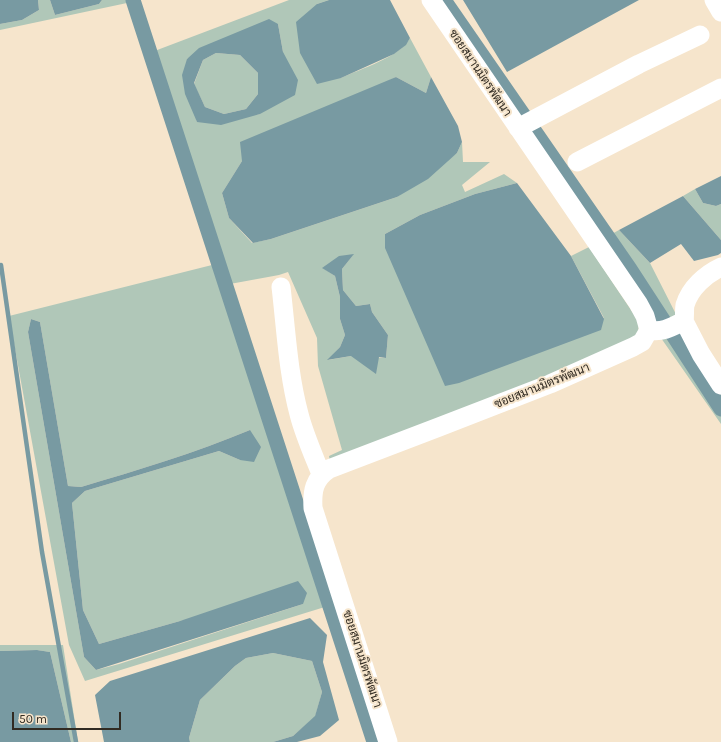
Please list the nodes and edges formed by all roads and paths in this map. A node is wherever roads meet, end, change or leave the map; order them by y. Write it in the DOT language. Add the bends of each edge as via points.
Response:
graph roads {
  1 [pos="431,0"];
  2 [pos="714,0"];
  3 [pos="721,12"];
  4 [pos="700,35"];
  5 [pos="721,88"];
  6 [pos="518,128"];
  7 [pos="565,168"];
  8 [pos="721,267"];
  9 [pos="281,287"];
  10 [pos="668,327"];
  11 [pos="721,385"];
  12 [pos="321,474"];
  13 [pos="388,742"];
  1 -- 6 [label="street, ซอยสมานมิตรพัฒนา"];
  2 -- 3 [label="street"];
  4 -- 6 [label="street" via="638,64"];
  5 -- 7 [label="street"];
  6 -- 7 [label="street, ซอยสมานมิตรพัฒนา"];
  7 -- 10 [label="street, ซอยสมานมิตรพัฒนา" via="645,316"];
  8 -- 10 [label="street" via="700,282"];
  9 -- 12 [label="street" via="298,413"];
  10 -- 11 [label="street" via="701,354"];
  10 -- 12 [label="street, ซอยสมานมิตรพัฒนา" via="633,347 550,384 329,468"];
  12 -- 13 [label="street, ซอยสมานมิตรพัฒนา" via="312,494 314,508"];
}
